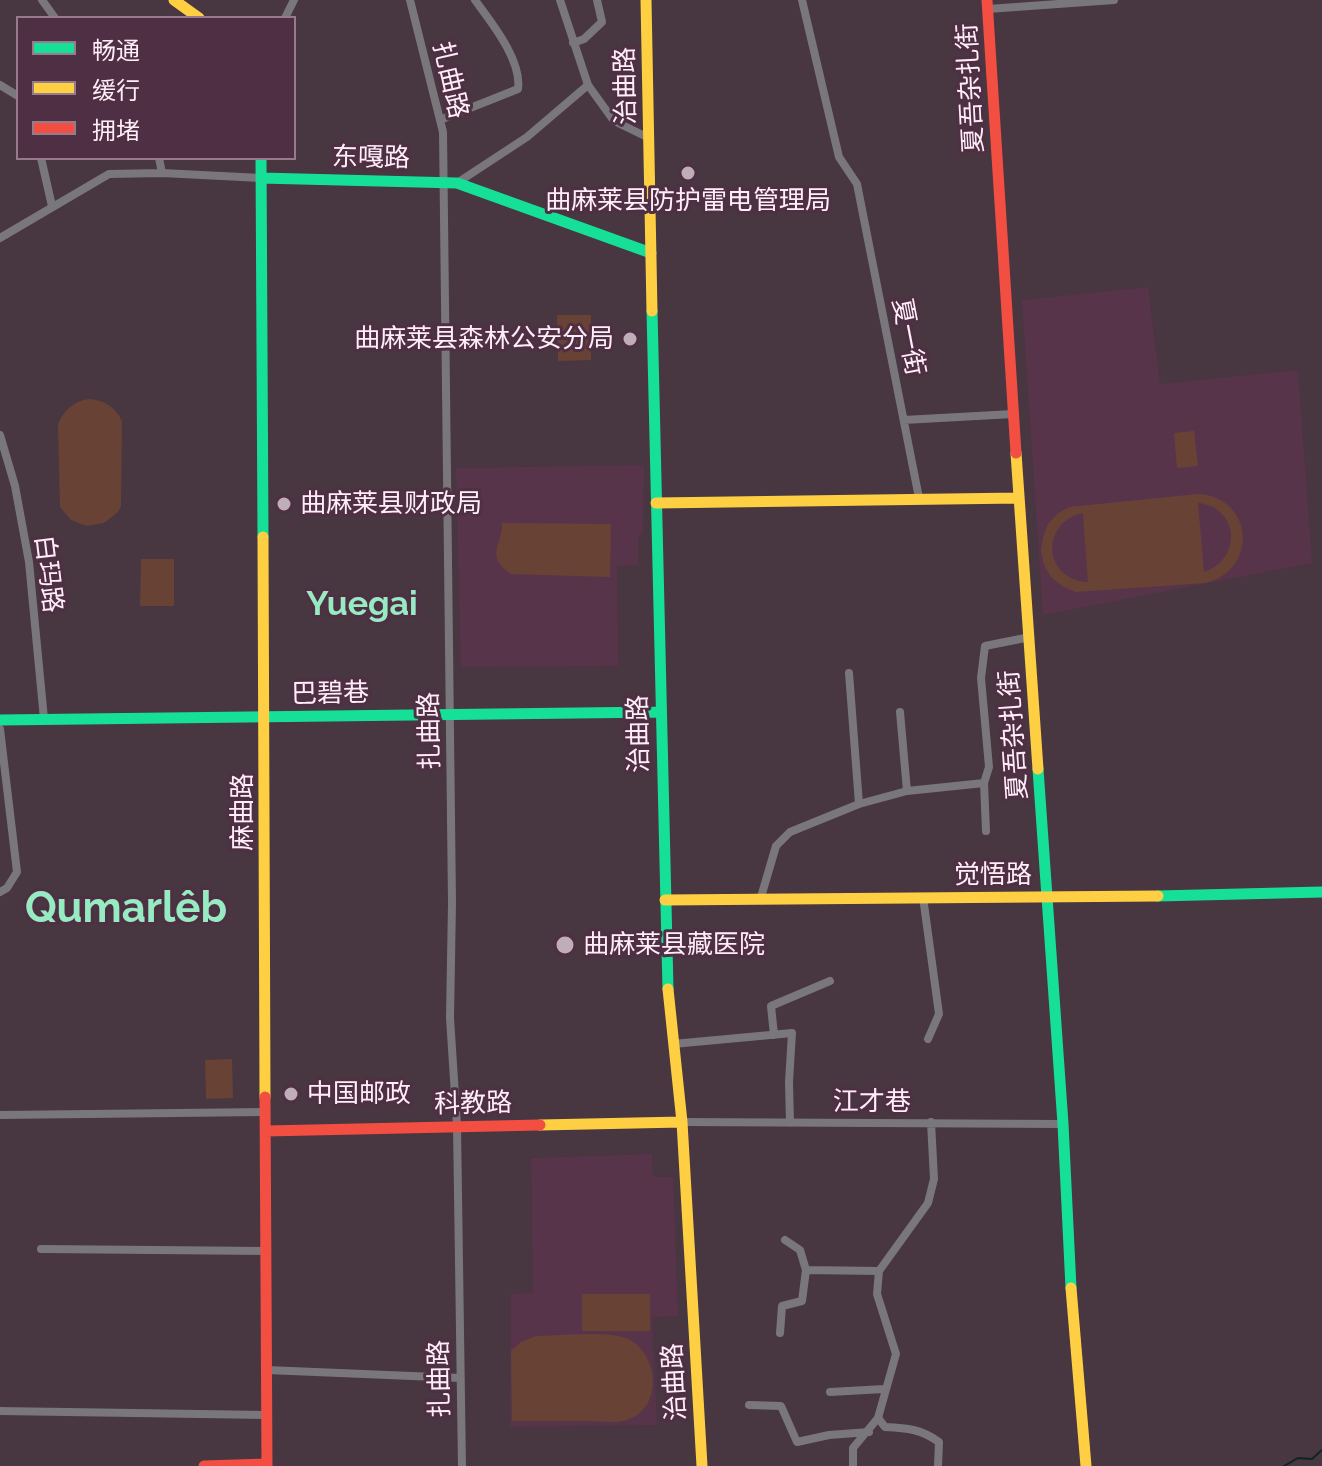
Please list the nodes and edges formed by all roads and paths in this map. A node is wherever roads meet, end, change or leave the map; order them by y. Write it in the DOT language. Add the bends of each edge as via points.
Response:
graph roads {
  1 [pos="174,0"];
  2 [pos="410,0"];
  3 [pos="475,0"];
  4 [pos="560,0"];
  5 [pos="597,0"];
  6 [pos="646,0"];
  7 [pos="802,0"];
  8 [pos="1114,0"];
  9 [pos="987,4"];
  10 [pos="196,16"];
  11 [pos="573,43"];
  12 [pos="588,85"];
  13 [pos="440,120"];
  14 [pos="649,138"];
  15 [pos="41,160"];
  16 [pos="159,160"];
  17 [pos="261,160"];
  18 [pos="162,173"];
  19 [pos="261,178"];
  20 [pos="444,181"];
  21 [pos="457,183"];
  22 [pos="52,206"];
  23 [pos="0,238"];
  24 [pos="651,253"];
  25 [pos="1013,414"];
  26 [pos="904,420"];
  27 [pos="0,435"];
  28 [pos="4,463"];
  29 [pos="919,498"];
  30 [pos="1019,498"];
  31 [pos="656,503"];
  32 [pos="1030,637"];
  33 [pos="849,673"];
  34 [pos="660,712"];
  35 [pos="900,712"];
  36 [pos="450,714"];
  37 [pos="265,717"];
  38 [pos="44,719"];
  39 [pos="0,720"];
  40 [pos="0,729"];
  41 [pos="984,783"];
  42 [pos="907,791"];
  43 [pos="859,804"];
  44 [pos="986,831"];
  45 [pos="0,892"];
  46 [pos="1322,892"];
  47 [pos="761,897"];
  48 [pos="923,897"];
  49 [pos="1047,897"];
  50 [pos="665,900"];
  51 [pos="830,981"];
  52 [pos="774,1035"];
  53 [pos="928,1039"];
  54 [pos="673,1044"];
  55 [pos="265,1112"];
  56 [pos="0,1115"];
  57 [pos="682,1122"];
  58 [pos="931,1122"];
  59 [pos="790,1123"];
  60 [pos="1063,1124"];
  61 [pos="457,1126"];
  62 [pos="266,1131"];
  63 [pos="785,1240"];
  64 [pos="41,1249"];
  65 [pos="266,1251"];
  66 [pos="806,1270"];
  67 [pos="879,1271"];
  68 [pos="780,1333"];
  69 [pos="267,1370"];
  70 [pos="460,1378"];
  71 [pos="884,1389"];
  72 [pos="830,1392"];
  73 [pos="749,1405"];
  74 [pos="0,1411"];
  75 [pos="267,1415"];
  76 [pos="878,1418"];
  77 [pos="869,1432"];
  78 [pos="267,1465"];
  79 [pos="204,1466"];
  80 [pos="462,1466"];
  81 [pos="702,1466"];
  82 [pos="853,1466"];
  83 [pos="938,1466"];
  84 [pos="1086,1466"];
  1 -- 10 [label="main road"];
  2 -- 13 [label="street, 扎曲路"];
  3 -- 13 [label="street" via="506,43 518,89"];
  4 -- 11 [label="street"];
  5 -- 11 [label="street" via="602,22"];
  6 -- 14 [label="main road, 治曲路"];
  7 -- 26 [label="street, 夏一街" via="839,157 857,184"];
  8 -- 9 [label="street"];
  9 -- 25 [label="main road, 夏吾杂扎街"];
  11 -- 12 [label="street"];
  12 -- 14 [label="street" via="614,121"];
  12 -- 21 [label="street" via="527,137"];
  13 -- 20 [label="street, 扎曲路"];
  14 -- 24 [label="main road, 治曲路"];
  15 -- 22 [label="street"];
  16 -- 18 [label="street"];
  17 -- 19 [label="main road, 麻曲路"];
  18 -- 19 [label="street, 东嘎路"];
  18 -- 22 [label="street, 东嘎路" via="109,174"];
  19 -- 20 [label="main road, 东嘎路"];
  19 -- 37 [label="main road, 麻曲路"];
  20 -- 21 [label="main road, 东嘎路"];
  20 -- 36 [label="street, 扎曲路"];
  21 -- 24 [label="main road, 东嘎路"];
  22 -- 23 [label="street, 东嘎路"];
  24 -- 31 [label="main road, 治曲路"];
  25 -- 26 [label="street"];
  25 -- 30 [label="main road, 夏吾杂扎街"];
  26 -- 29 [label="street, 夏一街"];
  27 -- 28 [label="street, 白玛路"];
  28 -- 38 [label="street, 白玛路" via="29,562"];
  29 -- 30 [label="main road"];
  29 -- 31 [label="main road"];
  30 -- 32 [label="main road, 夏吾杂扎街"];
  31 -- 34 [label="main road, 治曲路"];
  32 -- 41 [label="street" via="985,646 981,678 989,767"];
  32 -- 49 [label="main road, 夏吾杂扎街"];
  33 -- 43 [label="street"];
  34 -- 36 [label="main road, 巴碧巷"];
  34 -- 50 [label="main road, 治曲路"];
  35 -- 42 [label="street"];
  36 -- 37 [label="main road, 巴碧巷"];
  36 -- 61 [label="street, 扎曲路" via="450,1018"];
  37 -- 38 [label="main road, 巴碧巷"];
  37 -- 55 [label="main road, 麻曲路"];
  38 -- 39 [label="main road, 巴碧巷"];
  40 -- 45 [label="street" via="17,872"];
  41 -- 42 [label="street"];
  41 -- 44 [label="street"];
  42 -- 43 [label="street"];
  43 -- 47 [label="street" via="790,832 776,846"];
  46 -- 49 [label="main road, 觉悟路"];
  47 -- 48 [label="main road, 觉悟路"];
  47 -- 50 [label="main road, 觉悟路"];
  48 -- 49 [label="main road, 觉悟路"];
  48 -- 53 [label="street" via="939,1014"];
  49 -- 60 [label="main road, 夏吾杂扎街"];
  50 -- 54 [label="main road, 治曲路"];
  51 -- 52 [label="street" via="771,1006"];
  52 -- 54 [label="street"];
  52 -- 59 [label="street" via="792,1033"];
  54 -- 57 [label="main road, 治曲路"];
  55 -- 56 [label="street"];
  55 -- 62 [label="main road, 麻曲路"];
  57 -- 59 [label="street, 江才巷"];
  57 -- 61 [label="main road, 科教路"];
  57 -- 81 [label="main road, 治曲路"];
  58 -- 59 [label="street, 江才巷"];
  58 -- 60 [label="street, 江才巷"];
  58 -- 67 [label="street" via="934,1179 928,1203"];
  60 -- 84 [label="main road, 夏吾杂扎街"];
  61 -- 62 [label="main road, 科教路"];
  61 -- 70 [label="street, 扎曲路"];
  62 -- 65 [label="main road, 麻曲路"];
  63 -- 66 [label="street" via="800,1250"];
  64 -- 65 [label="street"];
  65 -- 69 [label="main road, 麻曲路"];
  66 -- 67 [label="street"];
  66 -- 68 [label="street" via="802,1301 782,1306"];
  67 -- 76 [label="street" via="877,1294 896,1354"];
  69 -- 70 [label="street"];
  69 -- 75 [label="main road, 麻曲路"];
  70 -- 80 [label="street, 扎曲路"];
  71 -- 72 [label="street"];
  73 -- 77 [label="street" via="781,1406 797,1442"];
  74 -- 75 [label="street"];
  75 -- 78 [label="main road, 麻曲路"];
  76 -- 77 [label="street"];
  76 -- 83 [label="street" via="885,1427 928,1433 939,1442"];
  77 -- 82 [label="street" via="853,1448"];
  78 -- 79 [label="main road"];
}
